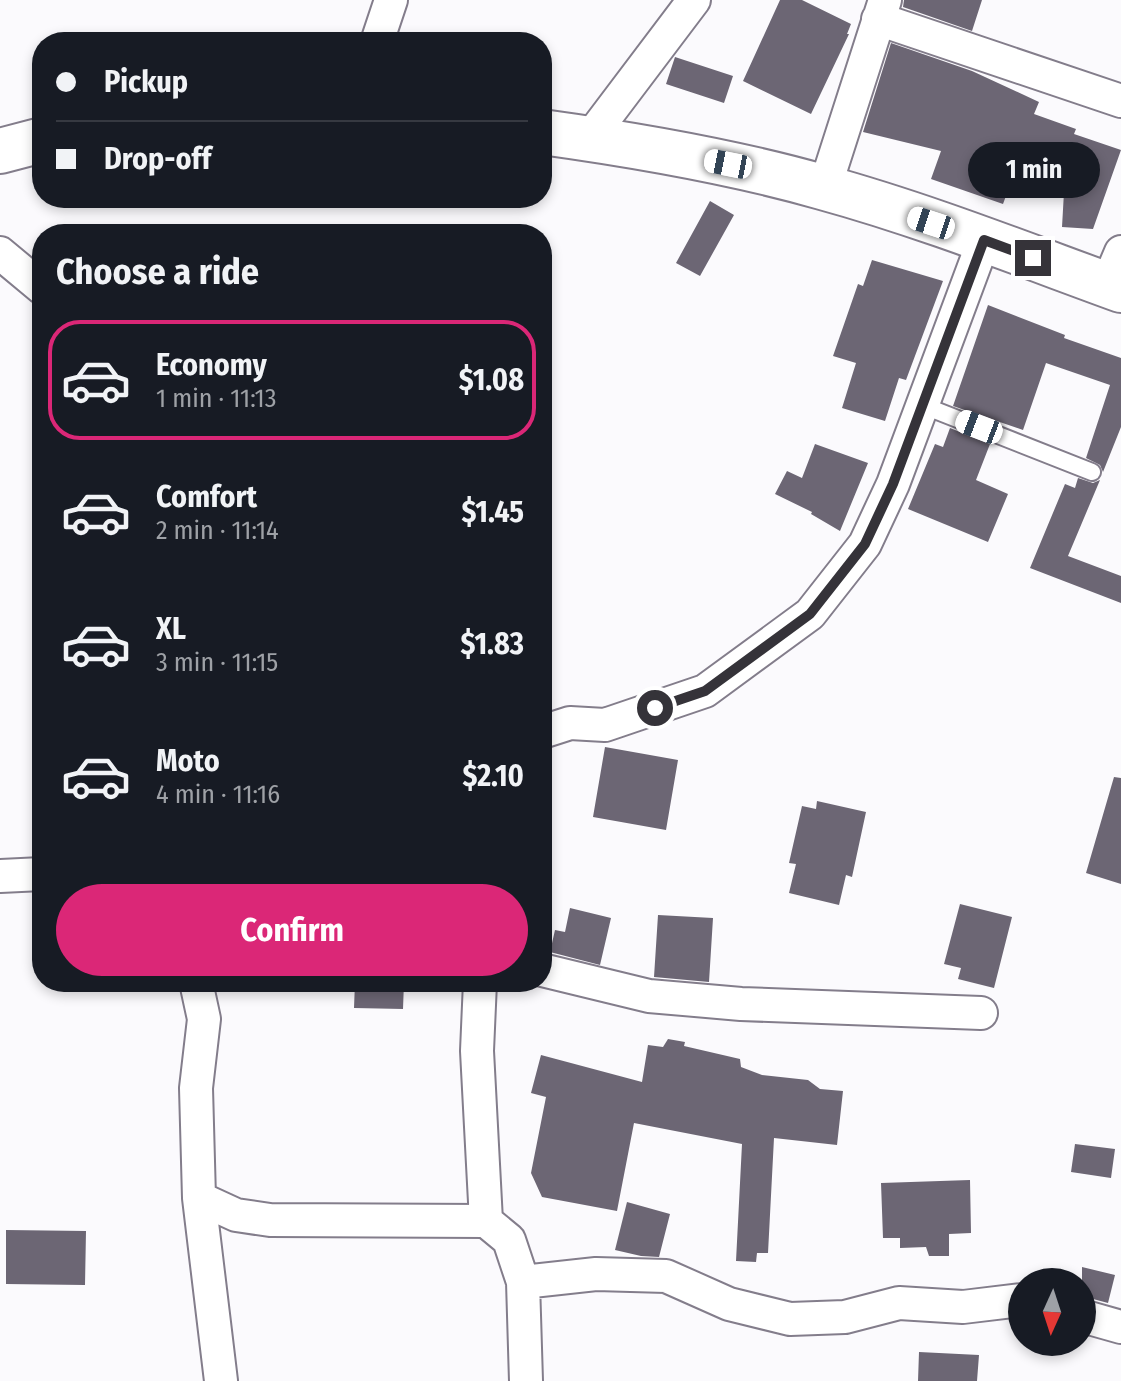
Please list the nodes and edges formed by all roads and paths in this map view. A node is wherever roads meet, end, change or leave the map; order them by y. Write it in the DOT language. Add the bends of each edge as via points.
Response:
graph roads {
  1 [pos="391,0"];
  2 [pos="694,0"];
  3 [pos="882,10"];
  4 [pos="380,32"];
  5 [pos="1121,101"];
  6 [pos="552,133"];
  7 [pos="589,139"];
  8 [pos="32,143"];
  9 [pos="0,151"];
  10 [pos="825,187"];
  11 [pos="984,240"];
  12 [pos="0,253"];
  13 [pos="1116,276"];
  14 [pos="32,280"];
  15 [pos="922,405"];
  16 [pos="1092,472"];
  17 [pos="552,729"];
  18 [pos="32,874"];
  19 [pos="0,876"];
  20 [pos="552,972"];
  21 [pos="198,992"];
  22 [pos="480,992"];
  23 [pos="981,1013"];
  24 [pos="199,1198"];
  25 [pos="486,1221"];
  26 [pos="523,1282"];
  27 [pos="1008,1302"];
  28 [pos="1096,1320"];
  29 [pos="1121,1327"];
  30 [pos="221,1381"];
  31 [pos="526,1381"];
  1 -- 4 [label="street"];
  2 -- 7 [label="street"];
  3 -- 5 [label="street"];
  3 -- 10 [label="street"];
  6 -- 7 [label="main road"];
  7 -- 10 [label="main road"];
  8 -- 9 [label="main road"];
  10 -- 11 [label="main road"];
  11 -- 13 [label="main road"];
  11 -- 15 [label="street"];
  12 -- 14 [label="street"];
  15 -- 16 [label="lane"];
  15 -- 17 [label="street" via="865,544 810,614 705,691 605,725 570,723"];
  18 -- 19 [label="street"];
  20 -- 23 [label="street" via="649,996"];
  21 -- 24 [label="street" via="204,1019 196,1088"];
  22 -- 25 [label="street" via="477,1051"];
  24 -- 25 [label="street" via="236,1215 270,1220"];
  24 -- 30 [label="street"];
  25 -- 26 [label="street" via="509,1240"];
  26 -- 27 [label="street" via="596,1274 666,1276 729,1304 790,1319 845,1317 899,1303 963,1307"];
  26 -- 31 [label="street"];
  28 -- 29 [label="street"];
}
